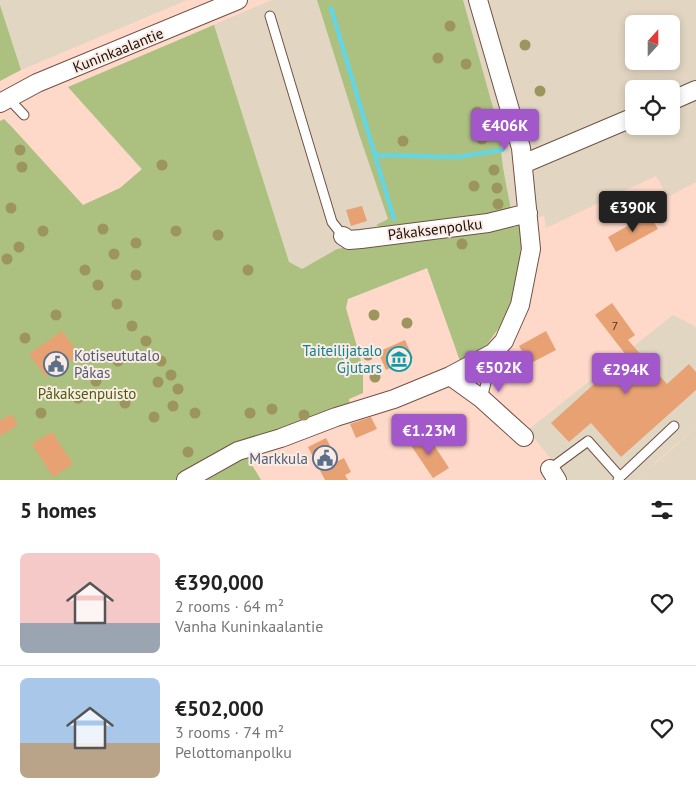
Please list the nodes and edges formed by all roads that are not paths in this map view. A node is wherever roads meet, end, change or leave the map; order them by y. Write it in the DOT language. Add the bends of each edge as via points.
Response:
graph roads {
  1 [pos="238,0"];
  2 [pos="478,0"];
  3 [pos="270,16"];
  4 [pos="696,90"];
  5 [pos="680,97"];
  6 [pos="4,100"];
  7 [pos="24,115"];
  8 [pos="625,121"];
  9 [pos="524,164"];
  10 [pos="528,213"];
  11 [pos="343,236"];
  12 [pos="493,353"];
  13 [pos="450,376"];
  14 [pos="482,400"];
  15 [pos="674,426"];
  16 [pos="524,438"];
  17 [pos="554,475"];
  18 [pos="619,478"];
  19 [pos="186,480"];
  1 -- 6 [label="street, Kuninkaalantie"];
  2 -- 9 [label="street"];
  3 -- 11 [label="lane" via="332,222"];
  4 -- 5 [label="street"];
  6 -- 7 [label="lane"];
  8 -- 9 [label="street"];
  9 -- 10 [label="street"];
  10 -- 11 [label="street, Påkaksenpolku" via="488,223 349,240"];
  10 -- 12 [label="street" via="531,249 520,306 504,341"];
  12 -- 13 [label="street"];
  12 -- 14 [label="lane"];
  13 -- 14 [label="street"];
  13 -- 19 [label="street" via="394,399 238,451"];
  14 -- 16 [label="street"];
  15 -- 18 [label="lane"];
  17 -- 18 [label="lane" via="588,441"];
}
